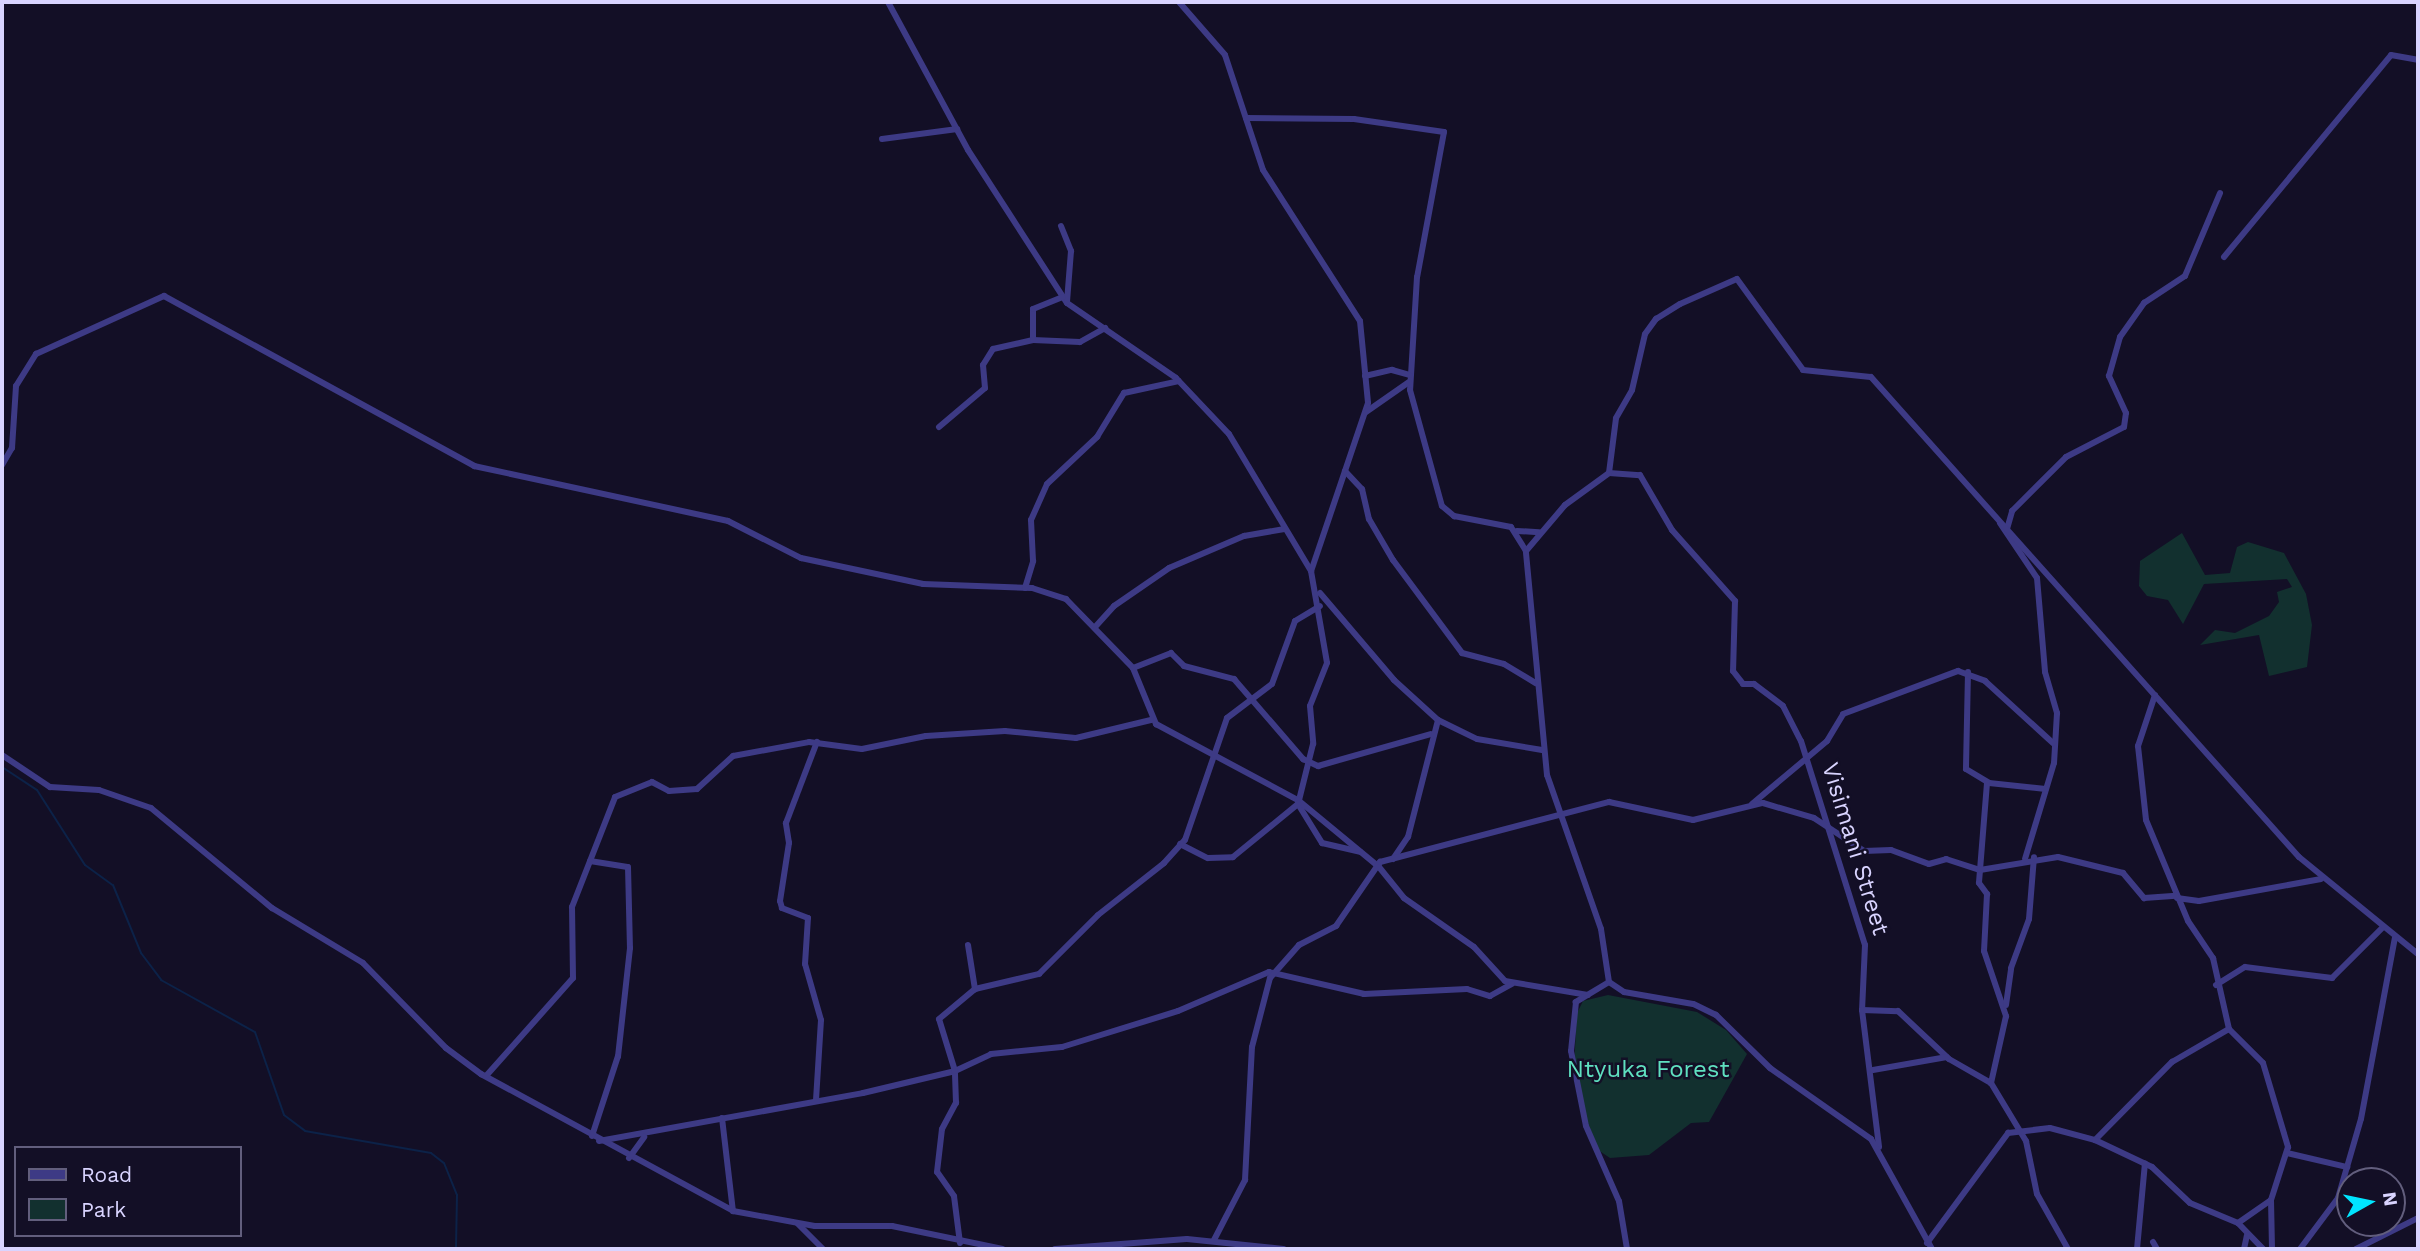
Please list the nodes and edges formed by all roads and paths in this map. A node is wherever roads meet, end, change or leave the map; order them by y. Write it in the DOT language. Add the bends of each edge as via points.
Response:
graph roads {
  1 [pos="888,2"];
  2 [pos="1179,2"];
  3 [pos="2418,60"];
  4 [pos="1246,118"];
  5 [pos="957,129"];
  6 [pos="882,139"];
  7 [pos="2220,193"];
  8 [pos="1061,226"];
  9 [pos="2224,257"];
  10 [pos="1065,300"];
  11 [pos="1105,328"];
  12 [pos="1033,340"];
  13 [pos="1366,376"];
  14 [pos="1409,379"];
  15 [pos="1179,381"];
  16 [pos="1366,412"];
  17 [pos="939,427"];
  18 [pos="2,465"];
  19 [pos="1345,471"];
  20 [pos="1609,473"];
  21 [pos="2000,523"];
  22 [pos="1284,529"];
  23 [pos="2007,529"];
  24 [pos="1515,530"];
  25 [pos="1539,532"];
  26 [pos="1526,551"];
  27 [pos="1311,571"];
  28 [pos="1025,588"];
  29 [pos="1317,589"];
  30 [pos="1320,606"];
  31 [pos="1096,626"];
  32 [pos="1133,668"];
  33 [pos="1968,672"];
  34 [pos="1536,683"];
  35 [pos="2155,695"];
  36 [pos="1253,699"];
  37 [pos="1151,720"];
  38 [pos="1438,720"];
  39 [pos="1431,734"];
  40 [pos="817,742"];
  41 [pos="2053,743"];
  42 [pos="1542,750"];
  43 [pos="1213,754"];
  44 [pos="2,755"];
  45 [pos="1806,756"];
  46 [pos="1307,762"];
  47 [pos="1987,783"];
  48 [pos="2046,789"];
  49 [pos="1298,802"];
  50 [pos="1752,804"];
  51 [pos="1559,812"];
  52 [pos="1826,826"];
  53 [pos="1180,844"];
  54 [pos="1362,853"];
  55 [pos="2034,857"];
  56 [pos="1393,859"];
  57 [pos="2025,859"];
  58 [pos="590,861"];
  59 [pos="1375,864"];
  60 [pos="1980,870"];
  61 [pos="2321,879"];
  62 [pos="2177,897"];
  63 [pos="2382,928"];
  64 [pos="2395,938"];
  65 [pos="968,945"];
  66 [pos="2418,954"];
  67 [pos="1273,972"];
  68 [pos="1609,982"];
  69 [pos="1512,984"];
  70 [pos="2216,985"];
  71 [pos="975,989"];
  72 [pos="1588,995"];
  73 [pos="2006,1007"];
  74 [pos="1863,1010"];
  75 [pos="2229,1029"];
  76 [pos="1947,1057"];
  77 [pos="1873,1070"];
  78 [pos="955,1071"];
  79 [pos="486,1076"];
  80 [pos="1991,1083"];
  81 [pos="816,1100"];
  82 [pos="722,1118"];
  83 [pos="2018,1130"];
  84 [pos="592,1136"];
  85 [pos="644,1137"];
  86 [pos="2095,1140"];
  87 [pos="599,1141"];
  88 [pos="1879,1149"];
  89 [pos="2287,1153"];
  90 [pos="629,1158"];
  91 [pos="2145,1163"];
  92 [pos="2347,1167"];
  93 [pos="2336,1196"];
  94 [pos="2271,1200"];
  95 [pos="733,1211"];
  96 [pos="2418,1218"];
  97 [pos="2238,1223"];
  98 [pos="798,1224"];
  99 [pos="2247,1235"];
  100 [pos="1214,1240"];
  101 [pos="960,1243"];
  102 [pos="1927,1243"];
  103 [pos="823,1249"];
  104 [pos="1003,1249"];
  105 [pos="1055,1249"];
  106 [pos="1283,1249"];
  107 [pos="1627,1249"];
  108 [pos="1932,1249"];
  109 [pos="2068,1249"];
  110 [pos="2137,1249"];
  111 [pos="2244,1249"];
  112 [pos="2263,1249"];
  113 [pos="2272,1249"];
  114 [pos="2300,1249"];
  115 [pos="2356,1249"];
  1 -- 5 [label="street"];
  2 -- 4 [label="street" via="1225,55"];
  3 -- 9 [label="street" via="2391,55"];
  4 -- 13 [label="street" via="1263,170 1359,317"];
  4 -- 14 [label="street" via="1354,119 1444,132 1417,277"];
  5 -- 6 [label="street"];
  5 -- 10 [label="street"];
  7 -- 23 [label="street" via="2185,276 2144,303 2120,337 2109,376 2126,413 2124,426 2066,457 2012,511"];
  8 -- 10 [label="street" via="1071,251"];
  10 -- 11 [label="street"];
  10 -- 12 [label="street" via="1033,311"];
  11 -- 12 [label="street" via="1073,343"];
  11 -- 15 [label="street"];
  12 -- 17 [label="street" via="988,353 985,388"];
  13 -- 14 [label="street" via="1392,370"];
  13 -- 16 [label="street"];
  14 -- 16 [label="street"];
  14 -- 24 [label="street" via="1442,506 1454,516"];
  15 -- 22 [label="street" via="1240,448"];
  15 -- 28 [label="street" via="1124,393 1097,437 1047,484 1031,520 1033,561"];
  16 -- 19 [label="street"];
  18 -- 28 [label="street" via="12,448 16,386 36,354 164,296 474,466 728,521 793,556 890,578"];
  19 -- 27 [label="street"];
  19 -- 34 [label="street" via="1362,489 1369,519 1393,560 1462,653 1504,664"];
  20 -- 21 [label="street" via="1616,418 1632,390 1649,326 1680,304 1737,279 1803,370 1867,374"];
  20 -- 25 [label="street"];
  20 -- 45 [label="street, Visimani Street" via="1640,475 1672,530 1735,601 1732,666 1743,684 1785,709"];
  21 -- 23 [label="street"];
  21 -- 41 [label="street" via="2037,578 2045,672 2056,709"];
  22 -- 27 [label="street"];
  22 -- 31 [label="street" via="1244,536 1169,568 1114,606"];
  23 -- 35 [label="street"];
  24 -- 25 [label="street"];
  24 -- 26 [label="street"];
  25 -- 26 [label="street"];
  26 -- 34 [label="street"];
  27 -- 29 [label="street"];
  28 -- 31 [label="street" via="1066,599"];
  29 -- 30 [label="street"];
  29 -- 38 [label="street" via="1394,680"];
  30 -- 36 [label="street" via="1295,621 1274,681"];
  30 -- 46 [label="street" via="1327,663 1310,706"];
  31 -- 32 [label="street"];
  32 -- 36 [label="street" via="1176,654 1185,667 1234,679"];
  32 -- 37 [label="street"];
  33 -- 41 [label="street"];
  33 -- 45 [label="street" via="1910,686 1843,714 1838,730"];
  33 -- 47 [label="street" via="1966,768"];
  34 -- 42 [label="street"];
  35 -- 61 [label="street"];
  35 -- 62 [label="street" via="2142,722 2138,771 2149,829"];
  36 -- 43 [label="street" via="1230,713"];
  36 -- 46 [label="street"];
  37 -- 40 [label="street" via="1076,738 1005,731 926,736 862,749"];
  37 -- 43 [label="street"];
  38 -- 39 [label="street"];
  38 -- 42 [label="street" via="1478,739"];
  39 -- 46 [label="street" via="1326,766"];
  39 -- 56 [label="street" via="1408,837"];
  40 -- 58 [label="street" via="733,756 697,789 669,791 652,782 615,797"];
  40 -- 81 [label="street" via="786,823 789,843 779,901 782,908 808,918 806,964 821,1020"];
  41 -- 48 [label="street"];
  42 -- 51 [label="street"];
  43 -- 49 [label="street"];
  43 -- 53 [label="street"];
  44 -- 79 [label="street" via="50,787 99,790 152,808 272,908 363,963 446,1048"];
  45 -- 50 [label="street"];
  45 -- 52 [label="street, Visimani Street"];
  46 -- 49 [label="street"];
  47 -- 48 [label="street"];
  47 -- 60 [label="street"];
  48 -- 57 [label="street"];
  49 -- 53 [label="street" via="1233,857 1208,858"];
  49 -- 54 [label="street"];
  49 -- 54 [label="street" via="1322,843"];
  50 -- 51 [label="street" via="1696,820 1609,802"];
  50 -- 52 [label="street" via="1790,807"];
  51 -- 56 [label="street" via="1515,831"];
  51 -- 68 [label="street" via="1601,929"];
  52 -- 60 [label="street" via="1857,849"];
  52 -- 74 [label="street, Visimani Street" via="1865,944"];
  53 -- 71 [label="street" via="1039,974"];
  54 -- 59 [label="street"];
  55 -- 57 [label="street"];
  55 -- 62 [label="street" via="2121,872 2144,898"];
  55 -- 73 [label="street" via="2029,919 2011,968"];
  56 -- 59 [label="street"];
  57 -- 60 [label="street"];
  58 -- 79 [label="street" via="572,907 573,978"];
  58 -- 84 [label="street" via="628,867 630,948 618,1056"];
  59 -- 67 [label="street" via="1342,919 1299,944"];
  59 -- 69 [label="street" via="1404,898 1475,947"];
  60 -- 73 [label="street" via="1979,886 1987,894 1984,951"];
  61 -- 62 [label="street" via="2199,901"];
  61 -- 63 [label="street"];
  62 -- 70 [label="street" via="2213,958"];
  63 -- 64 [label="street"];
  63 -- 70 [label="street" via="2332,978 2245,967"];
  64 -- 66 [label="street"];
  64 -- 92 [label="street"];
  65 -- 71 [label="street"];
  67 -- 69 [label="street" via="1364,994 1466,989 1490,996"];
  67 -- 78 [label="street" via="1066,1046 991,1054"];
  67 -- 100 [label="street" via="1252,1047 1244,1185"];
  68 -- 72 [label="street"];
  68 -- 88 [label="street" via="1623,992 1693,1004 1716,1015 1770,1068"];
  69 -- 72 [label="street"];
  70 -- 75 [label="street"];
  71 -- 78 [label="street" via="939,1018"];
  72 -- 107 [label="street" via="1575,1007 1572,1063 1586,1126 1619,1201"];
  73 -- 80 [label="street"];
  74 -- 76 [label="street" via="1898,1011"];
  74 -- 77 [label="street, Visimani Street"];
  75 -- 86 [label="street" via="2172,1062"];
  75 -- 89 [label="street" via="2263,1063"];
  76 -- 77 [label="street"];
  76 -- 80 [label="street"];
  77 -- 88 [label="street, Visimani Street"];
  78 -- 81 [label="street"];
  78 -- 101 [label="street" via="955,1107 942,1129 937,1167 956,1201"];
  79 -- 84 [label="street"];
  80 -- 83 [label="street"];
  81 -- 82 [label="street"];
  82 -- 85 [label="street"];
  82 -- 95 [label="street"];
  83 -- 86 [label="street" via="2050,1128"];
  83 -- 102 [label="street" via="1958,1194"];
  83 -- 109 [label="street" via="2027,1143 2037,1194"];
  84 -- 87 [label="street"];
  85 -- 87 [label="street"];
  85 -- 90 [label="street"];
  86 -- 91 [label="street"];
  87 -- 90 [label="street"];
  88 -- 102 [label="street"];
  89 -- 92 [label="street"];
  89 -- 94 [label="street"];
  90 -- 95 [label="street"];
  91 -- 97 [label="street" via="2190,1203"];
  91 -- 110 [label="street"];
  93 -- 114 [label="street" via="2329,1215"];
  94 -- 97 [label="street"];
  94 -- 113 [label="street"];
  95 -- 98 [label="street"];
  96 -- 115 [label="street"];
  97 -- 99 [label="street"];
  98 -- 101 [label="street" via="884,1225"];
  98 -- 103 [label="street"];
  99 -- 111 [label="street"];
  99 -- 112 [label="street"];
  100 -- 105 [label="street"];
  100 -- 106 [label="street"];
  101 -- 104 [label="street"];
  102 -- 108 [label="street"];
}
